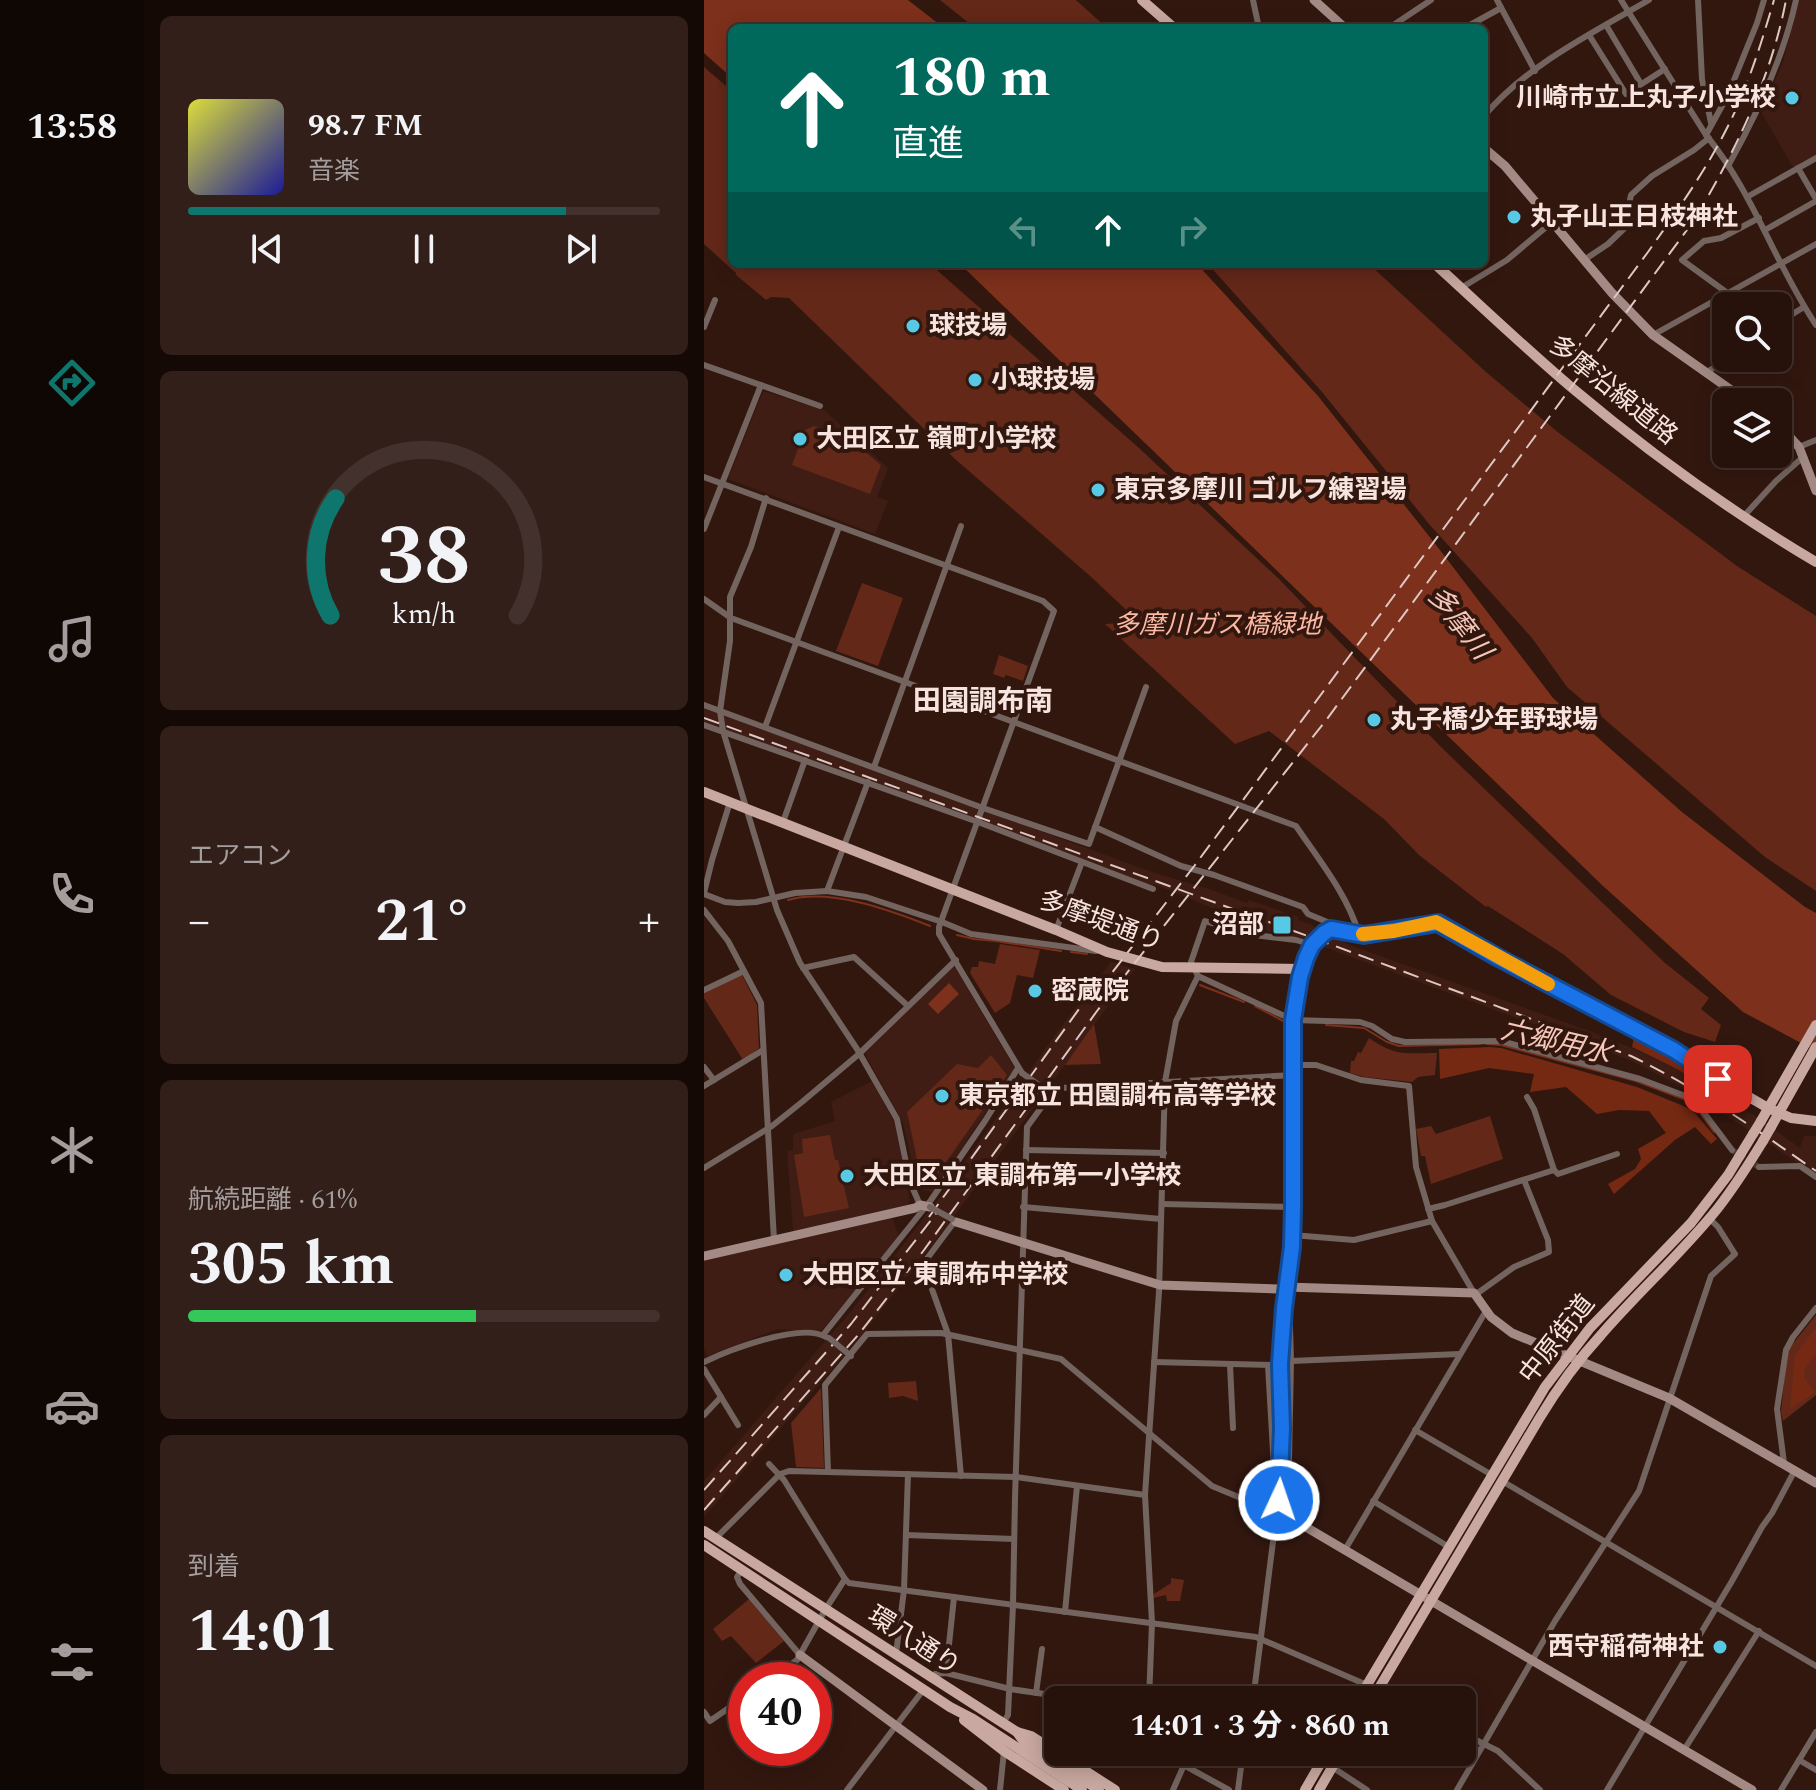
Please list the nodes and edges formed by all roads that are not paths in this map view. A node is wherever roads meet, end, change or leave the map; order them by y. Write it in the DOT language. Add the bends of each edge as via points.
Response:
graph roads {
  1 [pos="1142,0"];
  2 [pos="1253,0"];
  3 [pos="1314,0"];
  4 [pos="1431,0"];
  5 [pos="1497,0"];
  6 [pos="1621,0"];
  7 [pos="1649,0"];
  8 [pos="1698,0"];
  9 [pos="1764,0"];
  10 [pos="1796,0"];
  11 [pos="1501,8"];
  12 [pos="1628,12"];
  13 [pos="1169,24"];
  14 [pos="1258,24"];
  15 [pos="1341,24"];
  16 [pos="1395,24"];
  17 [pos="1472,24"];
  18 [pos="1606,25"];
  19 [pos="1589,35"];
  20 [pos="1665,69"];
  21 [pos="1535,71"];
  22 [pos="1641,84"];
  23 [pos="1488,111"];
  24 [pos="1711,124"];
  25 [pos="1708,136"];
  26 [pos="1488,151"];
  27 [pos="1816,158"];
  28 [pos="1728,166"];
  29 [pos="1798,168"];
  30 [pos="1747,197"];
  31 [pos="1816,200"];
  32 [pos="1759,218"];
  33 [pos="1551,223"];
  34 [pos="1765,230"];
  35 [pos="1816,244"];
  36 [pos="1584,260"];
  37 [pos="1781,265"];
  38 [pos="1439,268"];
  39 [pos="1461,288"];
  40 [pos="1727,292"];
  41 [pos="715,300"];
  42 [pos="1712,301"];
  43 [pos="1804,307"];
  44 [pos="1792,314"];
  45 [pos="1815,323"];
  46 [pos="704,327"];
  47 [pos="1653,335"];
  48 [pos="704,365"];
  49 [pos="1712,369"];
  50 [pos="1707,372"];
  51 [pos="761,385"];
  52 [pos="1729,388"];
  53 [pos="820,406"];
  54 [pos="1792,439"];
  55 [pos="1816,440"];
  56 [pos="1799,447"];
  57 [pos="1802,458"];
  58 [pos="704,477"];
  59 [pos="723,483"];
  60 [pos="1816,491"];
  61 [pos="766,498"];
  62 [pos="1743,517"];
  63 [pos="961,526"];
  64 [pos="839,527"];
  65 [pos="704,529"];
  66 [pos="1816,562"];
  67 [pos="947,566"];
  68 [pos="704,599"];
  69 [pos="731,618"];
  70 [pos="797,642"];
  71 [pos="905,682"];
  72 [pos="1146,687"];
  73 [pos="704,705"];
  74 [pos="720,711"];
  75 [pos="1015,722"];
  76 [pos="704,725"];
  77 [pos="765,727"];
  78 [pos="723,731"];
  79 [pos="805,760"];
  80 [pos="1118,760"];
  81 [pos="874,767"];
  82 [pos="868,782"];
  83 [pos="704,792"];
  84 [pos="730,802"];
  85 [pos="983,808"];
  86 [pos="745,809"];
  87 [pos="783,822"];
  88 [pos="978,822"];
  89 [pos="1095,827"];
  90 [pos="844,847"];
  91 [pos="708,859"];
  92 [pos="1082,862"];
  93 [pos="953,889"];
  94 [pos="1153,889"];
  95 [pos="827,891"];
  96 [pos="704,893"];
  97 [pos="773,899"];
  98 [pos="704,910"];
  99 [pos="942,922"];
  100 [pos="1056,930"];
  101 [pos="1342,931"];
  102 [pos="1359,934"];
  103 [pos="1312,945"];
  104 [pos="1107,952"];
  105 [pos="956,960"];
  106 [pos="803,968"];
  107 [pos="1302,969"];
  108 [pos="744,971"];
  109 [pos="1195,972"];
  110 [pos="704,990"];
  111 [pos="908,1006"];
  112 [pos="1293,1020"];
  113 [pos="1816,1025"];
  114 [pos="1816,1047"];
  115 [pos="763,1050"];
  116 [pos="859,1054"];
  117 [pos="704,1067"];
  118 [pos="1294,1070"];
  119 [pos="1020,1071"];
  120 [pos="714,1080"];
  121 [pos="1165,1082"];
  122 [pos="704,1086"];
  123 [pos="1049,1093"];
  124 [pos="1527,1097"];
  125 [pos="1780,1098"];
  126 [pos="1773,1111"];
  127 [pos="1816,1121"];
  128 [pos="1766,1124"];
  129 [pos="768,1128"];
  130 [pos="1026,1150"];
  131 [pos="1732,1150"];
  132 [pos="1164,1153"];
  133 [pos="1617,1154"];
  134 [pos="1759,1167"];
  135 [pos="704,1168"];
  136 [pos="1554,1170"];
  137 [pos="1816,1177"];
  138 [pos="1524,1180"];
  139 [pos="1162,1204"];
  140 [pos="926,1206"];
  141 [pos="1023,1207"];
  142 [pos="1293,1207"];
  143 [pos="1428,1209"];
  144 [pos="1709,1218"];
  145 [pos="1161,1219"];
  146 [pos="954,1220"];
  147 [pos="1432,1221"];
  148 [pos="1292,1235"];
  149 [pos="774,1240"];
  150 [pos="1022,1243"];
  151 [pos="704,1256"];
  152 [pos="1160,1285"];
  153 [pos="1286,1287"];
  154 [pos="1474,1294"];
  155 [pos="1284,1308"];
  156 [pos="1816,1308"];
  157 [pos="1486,1311"];
  158 [pos="948,1334"];
  159 [pos="826,1337"];
  160 [pos="1020,1350"];
  161 [pos="1460,1354"];
  162 [pos="851,1356"];
  163 [pos="1567,1356"];
  164 [pos="1291,1361"];
  165 [pos="1579,1361"];
  166 [pos="704,1362"];
  167 [pos="1154,1362"];
  168 [pos="1230,1365"];
  169 [pos="1268,1365"];
  170 [pos="1280,1365"];
  171 [pos="704,1369"];
  172 [pos="721,1397"];
  173 [pos="1669,1398"];
  174 [pos="704,1415"];
  175 [pos="738,1425"];
  176 [pos="1233,1428"];
  177 [pos="1415,1430"];
  178 [pos="1150,1434"];
  179 [pos="1784,1463"];
  180 [pos="769,1464"];
  181 [pos="1795,1470"];
  182 [pos="828,1472"];
  183 [pos="780,1474"];
  184 [pos="908,1474"];
  185 [pos="961,1476"];
  186 [pos="1016,1477"];
  187 [pos="1497,1478"];
  188 [pos="1816,1483"];
  189 [pos="1077,1486"];
  190 [pos="1145,1495"];
  191 [pos="1373,1501"];
  192 [pos="1278,1505"];
  193 [pos="704,1531"];
  194 [pos="906,1535"];
  195 [pos="1014,1539"];
  196 [pos="1605,1541"];
  197 [pos="708,1547"];
  198 [pos="1449,1547"];
  199 [pos="1346,1548"];
  200 [pos="742,1569"];
  201 [pos="845,1579"];
  202 [pos="904,1590"];
  203 [pos="954,1597"];
  204 [pos="1426,1597"];
  205 [pos="1013,1605"];
  206 [pos="1716,1608"];
  207 [pos="825,1610"];
  208 [pos="1065,1612"];
  209 [pos="819,1621"];
  210 [pos="1152,1623"];
  211 [pos="1759,1631"];
  212 [pos="1262,1639"];
  213 [pos="1042,1649"];
  214 [pos="800,1655"];
  215 [pos="895,1656"];
  216 [pos="1533,1660"];
  217 [pos="794,1662"];
  218 [pos="1816,1666"];
  219 [pos="946,1673"];
  220 [pos="931,1679"];
  221 [pos="1150,1686"];
  222 [pos="1255,1686"];
  223 [pos="1360,1686"];
  224 [pos="1375,1686"];
  225 [pos="924,1689"];
  226 [pos="1010,1689"];
  227 [pos="1036,1693"];
  228 [pos="1044,1694"];
  229 [pos="950,1707"];
  230 [pos="728,1708"];
  231 [pos="704,1712"];
  232 [pos="1003,1723"];
  233 [pos="896,1726"];
  234 [pos="1645,1726"];
  235 [pos="1017,1732"];
  236 [pos="1816,1732"];
  237 [pos="1476,1741"];
  238 [pos="1484,1745"];
  239 [pos="1684,1750"];
  240 [pos="1004,1751"];
  241 [pos="1039,1756"];
  242 [pos="1799,1760"];
  243 [pos="1184,1766"];
  244 [pos="1186,1766"];
  245 [pos="1241,1766"];
  246 [pos="1323,1766"];
  247 [pos="1326,1766"];
  248 [pos="1335,1766"];
  249 [pos="1816,1770"];
  250 [pos="1320,1789"];
  251 [pos="847,1790"];
  252 [pos="983,1790"];
  253 [pos="1000,1790"];
  254 [pos="1064,1790"];
  255 [pos="1082,1790"];
  256 [pos="1099,1790"];
  257 [pos="1115,1790"];
  258 [pos="1173,1790"];
  259 [pos="1229,1790"];
  260 [pos="1238,1790"];
  261 [pos="1305,1790"];
  262 [pos="1367,1790"];
  263 [pos="1457,1790"];
  264 [pos="1540,1790"];
  265 [pos="1607,1790"];
  266 [pos="1752,1790"];
  267 [pos="1781,1790"];
  1 -- 13 [label="main road"];
  2 -- 14 [label="street"];
  3 -- 15 [label="street"];
  4 -- 16 [label="street"];
  5 -- 11 [label="street"];
  6 -- 12 [label="street"];
  7 -- 12 [label="street"];
  8 -- 24 [label="street" via="1702,79"];
  9 -- 24 [label="street" via="1728,95"];
  10 -- 28 [label="street" via="1767,92"];
  11 -- 17 [label="street"];
  11 -- 21 [label="street"];
  12 -- 18 [label="street"];
  12 -- 20 [label="street"];
  18 -- 19 [label="street"];
  18 -- 22 [label="street"];
  19 -- 21 [label="street"];
  19 -- 22 [label="street" via="1626,94"];
  20 -- 22 [label="street"];
  20 -- 25 [label="street"];
  21 -- 23 [label="street"];
  24 -- 25 [label="street"];
  25 -- 28 [label="street"];
  25 -- 36 [label="street" via="1631,195 1627,214 1632,221"];
  26 -- 33 [label="street"];
  27 -- 29 [label="street"];
  28 -- 30 [label="street"];
  29 -- 30 [label="street"];
  29 -- 31 [label="street"];
  30 -- 32 [label="street"];
  31 -- 34 [label="street"];
  32 -- 34 [label="street"];
  32 -- 40 [label="street" via="1704,241 1682,260"];
  33 -- 36 [label="street"];
  33 -- 39 [label="street" via="1507,260"];
  34 -- 37 [label="street"];
  35 -- 37 [label="street"];
  36 -- 47 [label="street"];
  37 -- 40 [label="street"];
  37 -- 43 [label="street"];
  38 -- 39 [label="main road, 多摩沿線道路"];
  39 -- 62 [label="main road, 多摩沿線道路" via="1622,429"];
  41 -- 46 [label="street"];
  42 -- 47 [label="street"];
  43 -- 44 [label="street"];
  43 -- 45 [label="street"];
  47 -- 50 [label="street"];
  48 -- 51 [label="street"];
  49 -- 50 [label="street"];
  50 -- 52 [label="street"];
  51 -- 53 [label="street"];
  51 -- 59 [label="street"];
  54 -- 56 [label="street"];
  55 -- 56 [label="street"];
  56 -- 57 [label="street"];
  57 -- 60 [label="street"];
  57 -- 62 [label="street"];
  58 -- 59 [label="street"];
  59 -- 61 [label="street"];
  59 -- 65 [label="street"];
  61 -- 64 [label="street"];
  61 -- 69 [label="street" via="730,597"];
  62 -- 66 [label="main road, 多摩沿線道路"];
  63 -- 67 [label="street"];
  64 -- 67 [label="street"];
  64 -- 70 [label="street"];
  67 -- 71 [label="street"];
  67 -- 75 [label="street" via="1043,601 1054,613"];
  68 -- 69 [label="street"];
  69 -- 70 [label="street"];
  69 -- 74 [label="street"];
  70 -- 71 [label="street"];
  70 -- 77 [label="street"];
  71 -- 75 [label="street"];
  71 -- 81 [label="street"];
  72 -- 80 [label="street"];
  73 -- 74 [label="street"];
  74 -- 77 [label="street"];
  74 -- 78 [label="street"];
  75 -- 80 [label="street"];
  75 -- 85 [label="street"];
  76 -- 78 [label="street"];
  77 -- 81 [label="street"];
  78 -- 79 [label="street"];
  78 -- 86 [label="street"];
  79 -- 82 [label="street"];
  79 -- 87 [label="street"];
  80 -- 89 [label="street"];
  80 -- 102 [label="street" via="1296,826 1333,880"];
  81 -- 85 [label="street"];
  82 -- 88 [label="street"];
  82 -- 90 [label="street"];
  83 -- 84 [label="main road, 多摩堤通り"];
  84 -- 86 [label="main road, 多摩堤通り"];
  84 -- 91 [label="street"];
  85 -- 88 [label="street"];
  85 -- 89 [label="street" via="1089,844"];
  86 -- 87 [label="main road, 多摩堤通り"];
  86 -- 97 [label="street"];
  87 -- 90 [label="main road, 多摩堤通り"];
  88 -- 92 [label="street"];
  88 -- 93 [label="street"];
  89 -- 101 [label="street" via="1181,866 1303,907"];
  90 -- 93 [label="main road, 多摩堤通り"];
  90 -- 95 [label="street"];
  91 -- 96 [label="street"];
  92 -- 94 [label="street"];
  92 -- 100 [label="street"];
  93 -- 99 [label="street"];
  93 -- 100 [label="main road, 多摩堤通り"];
  95 -- 97 [label="street"];
  95 -- 99 [label="street" via="866,897"];
  96 -- 97 [label="street" via="725,902"];
  97 -- 106 [label="street"];
  98 -- 108 [label="street"];
  99 -- 104 [label="street" via="971,934"];
  99 -- 105 [label="street" via="939,934"];
  100 -- 104 [label="main road, 多摩堤通り"];
  101 -- 102 [label="main road"];
  101 -- 103 [label="main road" via="1331,929"];
  102 -- 126 [label="main road" via="1438,923 1674,1050"];
  103 -- 107 [label="main road"];
  103 -- 109 [label="street" via="1205,921 1191,962"];
  104 -- 109 [label="main road, 多摩堤通り"];
  105 -- 111 [label="street"];
  105 -- 119 [label="street"];
  106 -- 111 [label="street" via="854,957"];
  106 -- 116 [label="street"];
  107 -- 109 [label="main road, 多摩堤通り"];
  107 -- 112 [label="street"];
  108 -- 110 [label="street"];
  108 -- 115 [label="street" via="761,1003"];
  109 -- 112 [label="street"];
  109 -- 121 [label="street" via="1176,1021"];
  111 -- 116 [label="street"];
  112 -- 118 [label="street"];
  112 -- 131 [label="street" via="1360,1022 1405,1042 1501,1041 1640,1079 1688,1097"];
  113 -- 125 [label="main road, 中原街道"];
  114 -- 125 [label="main road, 中原街道"];
  115 -- 120 [label="street"];
  115 -- 129 [label="street"];
  116 -- 129 [label="street"];
  116 -- 140 [label="street" via="897,1119 910,1182"];
  117 -- 120 [label="street"];
  118 -- 121 [label="street"];
  118 -- 142 [label="street"];
  118 -- 143 [label="street" via="1316,1065 1361,1080 1409,1086 1416,1167"];
  119 -- 123 [label="street, bridge"];
  119 -- 140 [label="street"];
  120 -- 122 [label="street"];
  121 -- 123 [label="street" via="1075,1086"];
  121 -- 132 [label="street"];
  123 -- 130 [label="street" via="1027,1127"];
  124 -- 136 [label="street"];
  125 -- 126 [label="main road, 中原街道"];
  126 -- 127 [label="main road"];
  126 -- 128 [label="main road, 中原街道"];
  128 -- 144 [label="main road, 中原街道, bridge" via="1763,1141"];
  128 -- 163 [label="main road, 中原街道, bridge" via="1753,1134 1691,1223"];
  129 -- 135 [label="street"];
  129 -- 149 [label="street"];
  130 -- 132 [label="street"];
  130 -- 141 [label="street"];
  132 -- 139 [label="street"];
  133 -- 136 [label="street" via="1558,1174"];
  134 -- 137 [label="street" via="1800,1166"];
  136 -- 138 [label="street"];
  138 -- 143 [label="street"];
  138 -- 154 [label="street" via="1549,1252 1514,1267"];
  139 -- 142 [label="street"];
  139 -- 145 [label="street"];
  140 -- 146 [label="street, bridge"];
  140 -- 149 [label="street"];
  140 -- 159 [label="street"];
  141 -- 145 [label="street"];
  141 -- 150 [label="street"];
  142 -- 148 [label="street"];
  143 -- 147 [label="street"];
  144 -- 165 [label="main road, 中原街道"];
  144 -- 173 [label="street" via="1735,1254 1711,1276"];
  145 -- 152 [label="street"];
  146 -- 150 [label="street"];
  146 -- 158 [label="street" via="923,1264"];
  147 -- 148 [label="street" via="1354,1240"];
  147 -- 154 [label="street"];
  148 -- 153 [label="street"];
  149 -- 151 [label="street"];
  150 -- 152 [label="street"];
  150 -- 160 [label="street"];
  152 -- 153 [label="street"];
  152 -- 167 [label="street"];
  153 -- 154 [label="street"];
  153 -- 155 [label="street"];
  154 -- 157 [label="street"];
  155 -- 164 [label="street"];
  155 -- 192 [label="street"];
  156 -- 179 [label="street" via="1786,1350 1777,1409"];
  157 -- 161 [label="street"];
  157 -- 163 [label="street" via="1512,1333"];
  158 -- 160 [label="street"];
  158 -- 162 [label="street" via="867,1334"];
  158 -- 185 [label="street"];
  159 -- 162 [label="street, bridge"];
  159 -- 166 [label="street" via="771,1337"];
  160 -- 178 [label="street" via="1061,1359"];
  160 -- 186 [label="street"];
  161 -- 164 [label="street"];
  161 -- 177 [label="street"];
  162 -- 182 [label="street" via="825,1385"];
  163 -- 165 [label="street"];
  163 -- 187 [label="main road, 中原街道" via="1535,1402"];
  164 -- 192 [label="street" via="1288,1475"];
  165 -- 173 [label="street"];
  165 -- 187 [label="main road, 中原街道"];
  167 -- 168 [label="street"];
  167 -- 178 [label="street"];
  168 -- 169 [label="street"];
  168 -- 176 [label="street"];
  169 -- 170 [label="street"];
  169 -- 192 [label="street"];
  171 -- 172 [label="street"];
  172 -- 174 [label="street"];
  172 -- 175 [label="street"];
  173 -- 179 [label="street"];
  173 -- 196 [label="street" via="1639,1491"];
  177 -- 187 [label="street"];
  177 -- 191 [label="street"];
  178 -- 190 [label="street"];
  178 -- 192 [label="street" via="1212,1486 1248,1501"];
  179 -- 181 [label="street"];
  180 -- 183 [label="street"];
  181 -- 188 [label="street"];
  181 -- 206 [label="street"];
  182 -- 183 [label="street"];
  182 -- 184 [label="street"];
  183 -- 197 [label="street"];
  183 -- 201 [label="street"];
  184 -- 185 [label="street"];
  184 -- 194 [label="street"];
  185 -- 186 [label="street"];
  186 -- 189 [label="street"];
  186 -- 195 [label="street"];
  187 -- 196 [label="street"];
  187 -- 198 [label="main road, 中原街道"];
  187 -- 204 [label="main road, 中原街道"];
  189 -- 190 [label="street"];
  189 -- 208 [label="street"];
  190 -- 210 [label="street"];
  191 -- 198 [label="street"];
  191 -- 199 [label="street"];
  192 -- 199 [label="street"];
  192 -- 212 [label="street"];
  193 -- 197 [label="main road, 環八通り"];
  194 -- 195 [label="street"];
  194 -- 202 [label="street"];
  195 -- 205 [label="street"];
  196 -- 206 [label="street"];
  196 -- 216 [label="street"];
  197 -- 200 [label="main road, 環八通り"];
  197 -- 207 [label="main road, 環八通り"];
  198 -- 204 [label="main road, 中原街道"];
  199 -- 204 [label="street"];
  200 -- 209 [label="main road, 環八通り"];
  200 -- 214 [label="street" via="740,1584"];
  201 -- 202 [label="street"];
  201 -- 207 [label="street"];
  202 -- 203 [label="street"];
  202 -- 215 [label="street"];
  203 -- 205 [label="street"];
  203 -- 219 [label="street"];
  204 -- 216 [label="street"];
  204 -- 224 [label="main road, 中原街道"];
  205 -- 208 [label="street"];
  205 -- 226 [label="street"];
  206 -- 211 [label="street"];
  206 -- 234 [label="street"];
  207 -- 209 [label="street"];
  207 -- 215 [label="main road, 環八通り"];
  208 -- 210 [label="street"];
  209 -- 214 [label="street"];
  209 -- 225 [label="main road, 環八通り"];
  210 -- 212 [label="street"];
  210 -- 221 [label="street"];
  211 -- 218 [label="street"];
  211 -- 239 [label="street"];
  212 -- 222 [label="street"];
  212 -- 223 [label="street"];
  213 -- 227 [label="street"];
  214 -- 217 [label="street"];
  214 -- 233 [label="street"];
  215 -- 220 [label="main road, 環八通り"];
  216 -- 234 [label="street"];
  216 -- 238 [label="street"];
  219 -- 220 [label="street"];
  219 -- 226 [label="street"];
  220 -- 232 [label="main road, 環八通り"];
  225 -- 229 [label="main road, 環八通り"];
  225 -- 233 [label="street"];
  226 -- 227 [label="street"];
  226 -- 232 [label="street"];
  227 -- 228 [label="street"];
  229 -- 240 [label="main road"];
  229 -- 241 [label="main road, 環八通り"];
  230 -- 231 [label="street" via="710,1721"];
  232 -- 235 [label="main road, 環八通り"];
  233 -- 251 [label="street"];
  233 -- 252 [label="street"];
  234 -- 239 [label="street"];
  234 -- 265 [label="street"];
  235 -- 241 [label="main road, 環八通り"];
  235 -- 257 [label="main road"];
  236 -- 242 [label="street"];
  237 -- 238 [label="street"];
  238 -- 263 [label="street"];
  238 -- 264 [label="street" via="1498,1751"];
  239 -- 266 [label="street"];
  240 -- 253 [label="street"];
  240 -- 254 [label="main road"];
  241 -- 255 [label="main road, 環八通り"];
  241 -- 256 [label="main road, 環八通り"];
  242 -- 249 [label="street"];
  242 -- 267 [label="street"];
  243 -- 258 [label="street"];
  244 -- 259 [label="street"];
  245 -- 260 [label="street"];
  246 -- 261 [label="main road"];
  247 -- 250 [label="main road"];
  248 -- 262 [label="street"];
}
